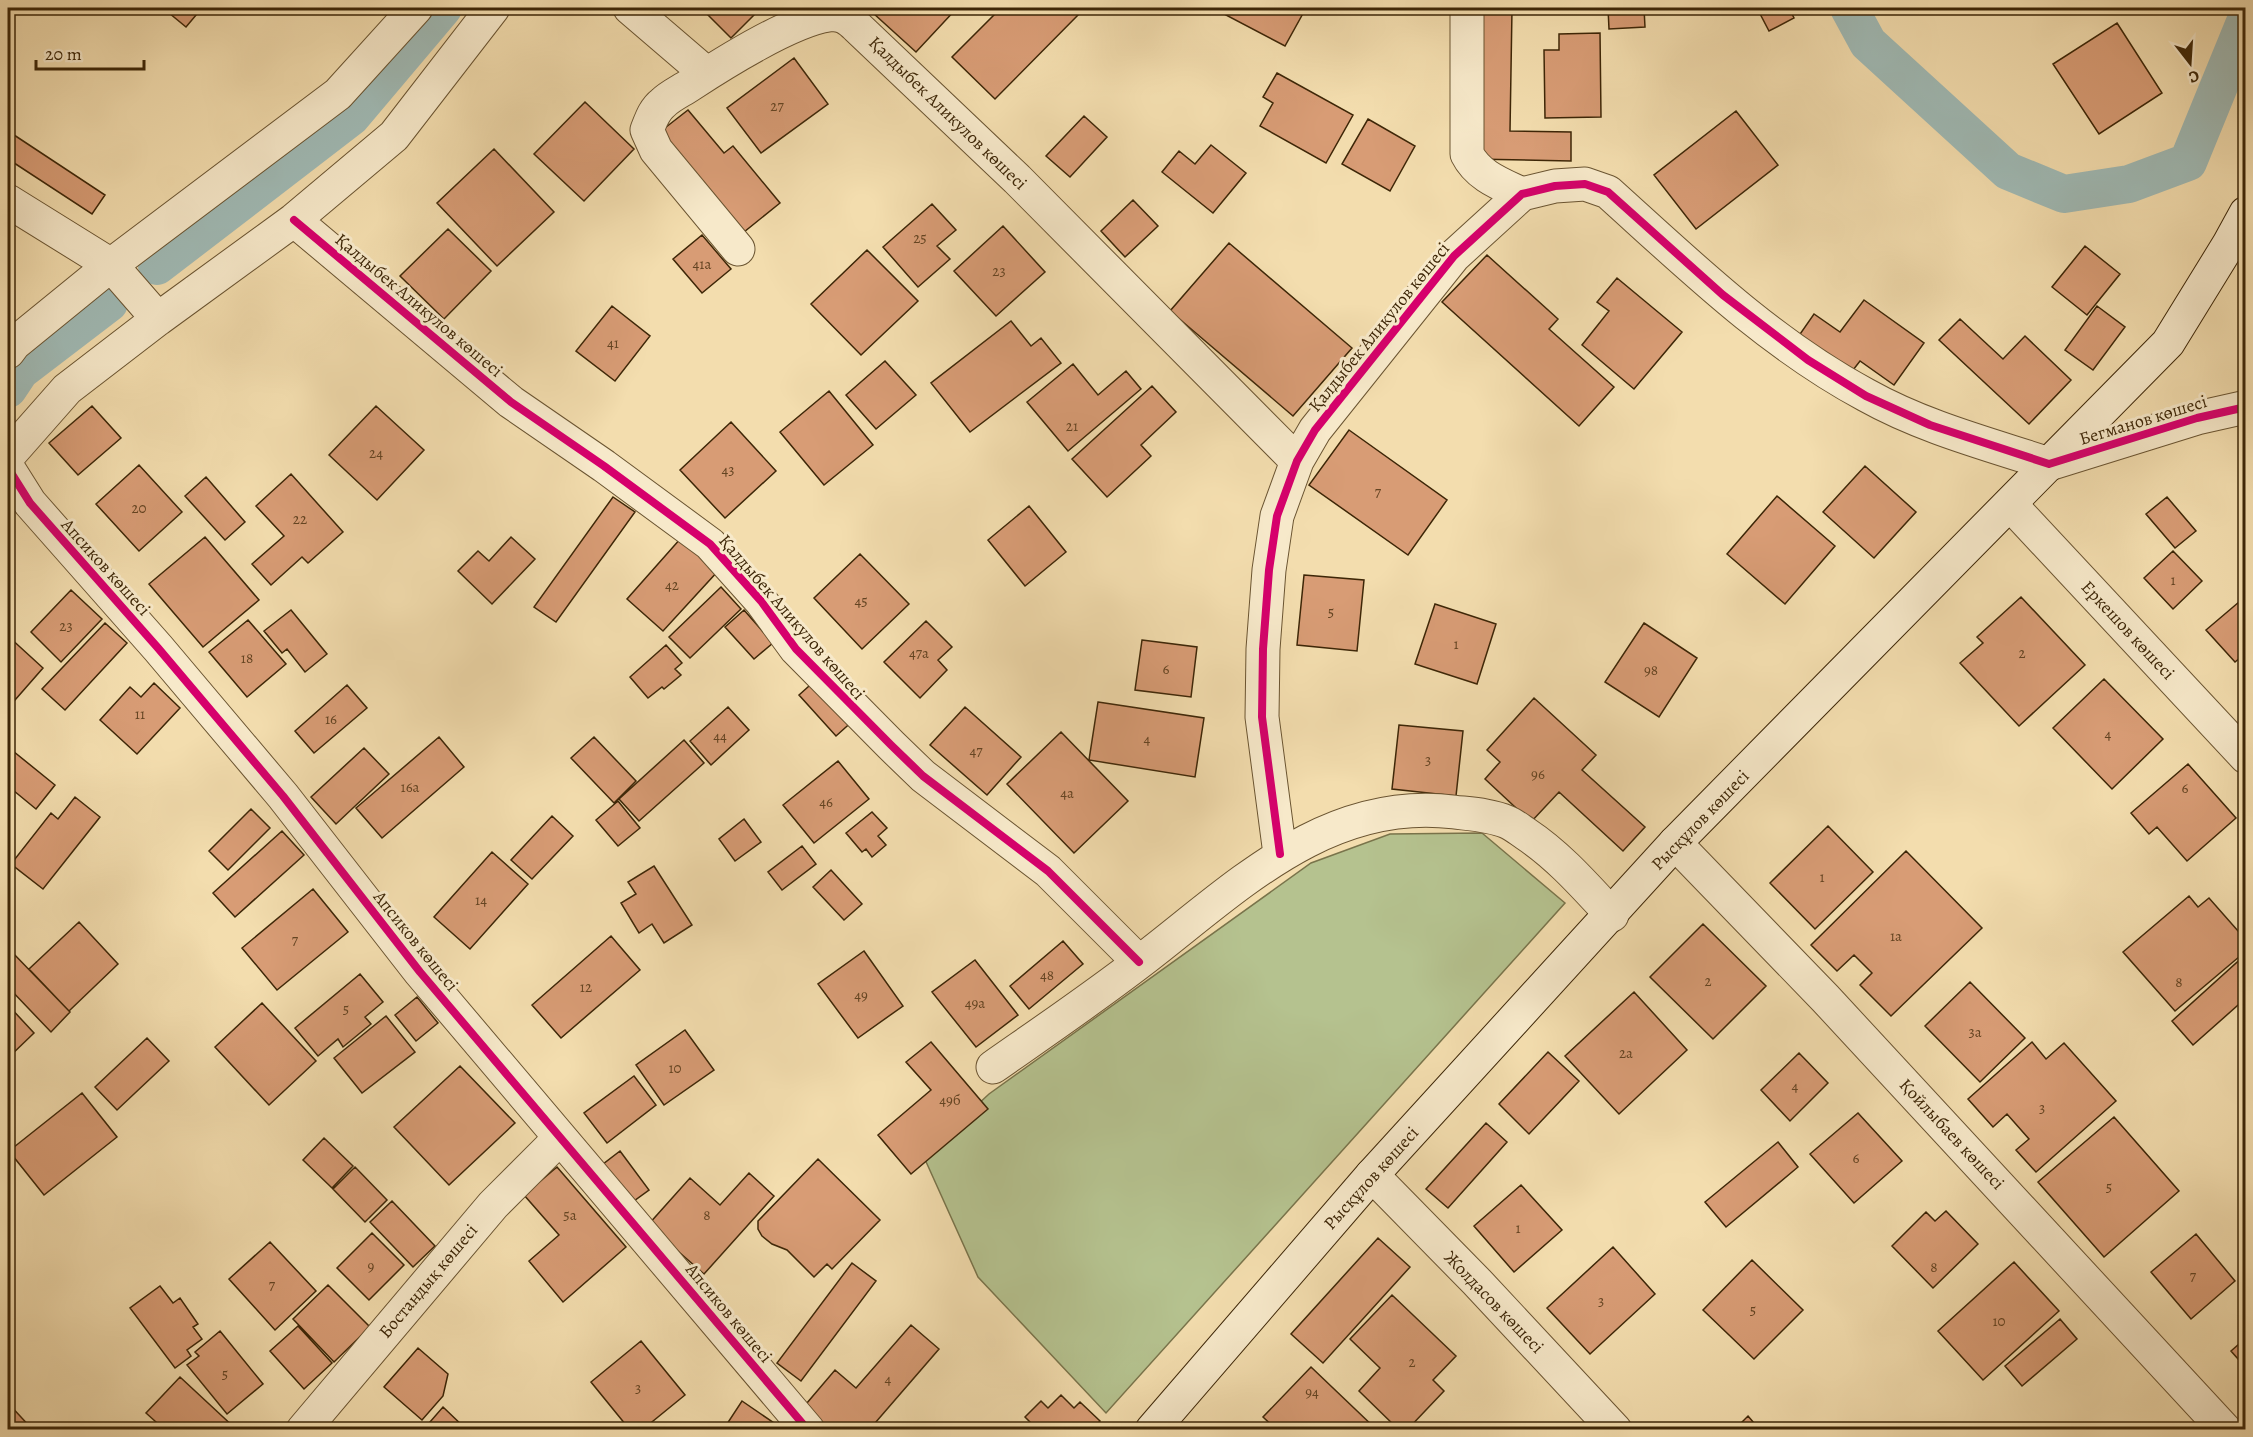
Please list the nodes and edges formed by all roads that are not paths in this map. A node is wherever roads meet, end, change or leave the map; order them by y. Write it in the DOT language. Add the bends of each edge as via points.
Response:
graph roads {
  1 [pos="416,8"];
  2 [pos="493,8"];
  3 [pos="630,8"];
  4 [pos="1467,8"];
  5 [pos="707,74"];
  6 [pos="1522,194"];
  7 [pos="8,201"];
  8 [pos="2246,213"];
  9 [pos="294,220"];
  10 [pos="738,249"];
  11 [pos="111,265"];
  12 [pos="158,319"];
  13 [pos="8,352"];
  14 [pos="2246,407"];
  15 [pos="8,456"];
  16 [pos="1297,461"];
  17 [pos="2049,464"];
  18 [pos="8,468"];
  19 [pos="2010,504"];
  20 [pos="2246,757"];
  21 [pos="1675,843"];
  22 [pos="1280,854"];
  23 [pos="1612,915"];
  24 [pos="1139,962"];
  25 [pos="993,1067"];
  26 [pos="560,1138"];
  27 [pos="1372,1175"];
  28 [pos="303,1430"];
  29 [pos="808,1430"];
  30 [pos="1152,1430"];
  31 [pos="1615,1430"];
  32 [pos="2224,1430"];
  1 -- 11 [label="street" via="338,94"];
  2 -- 9 [label="street" via="394,136"];
  3 -- 5 [label="street"];
  4 -- 6 [label="street" via="1467,154 1473,166"];
  5 -- 10 [label="street, Қалдыбек Аликулов көшесі" via="663,102 647,130 656,150"];
  5 -- 16 [label="street, Қалдыбек Аликулов көшесі" via="814,18 830,14 849,19 1017,179"];
  6 -- 16 [label="street, Қалдыбек Аликулов көшесі" via="1454,256 1315,430"];
  6 -- 17 [label="street, Қалдыбек Аликулов көшесі" via="1585,184 1608,192 1723,296 1808,360 1866,396 1930,425"];
  7 -- 11 [label="street"];
  8 -- 17 [label="street, Рысқұлов көшесі" via="2168,343"];
  9 -- 12 [label="street"];
  9 -- 24 [label="street, Қалдыбек Аликулов көшесі" via="511,402 710,544 761,601 796,649 865,721 922,776 1048,872"];
  11 -- 12 [label="street"];
  11 -- 13 [label="street"];
  12 -- 15 [label="street" via="68,389"];
  14 -- 17 [label="street, Бегманов көшесі" via="2197,418"];
  16 -- 22 [label="street, Қалдыбек Аликулов көшесі" via="1277,516 1263,649 1262,717"];
  17 -- 19 [label="street, Рысқұлов көшесі"];
  18 -- 26 [label="street, Апсиков көшесі" via="30,503 283,796 420,972"];
  19 -- 20 [label="street, Еркешов көшесі"];
  19 -- 21 [label="street, Рысқұлов көшесі"];
  21 -- 23 [label="street, Рысқұлов көшесі"];
  21 -- 32 [label="street, Қойлыбаев көшесі" via="1826,998"];
  22 -- 23 [label="street" via="1358,819 1437,810 1478,815 1508,822 1536,840"];
  22 -- 24 [label="street"];
  23 -- 27 [label="street, Рысқұлов көшесі"];
  24 -- 25 [label="street"];
  26 -- 28 [label="street, Бостандық көшесі" via="493,1205"];
  26 -- 29 [label="street, Апсиков көшесі"];
  27 -- 30 [label="street, Рысқұлов көшесі"];
  27 -- 31 [label="street, Жолдасов көшесі"];
}
